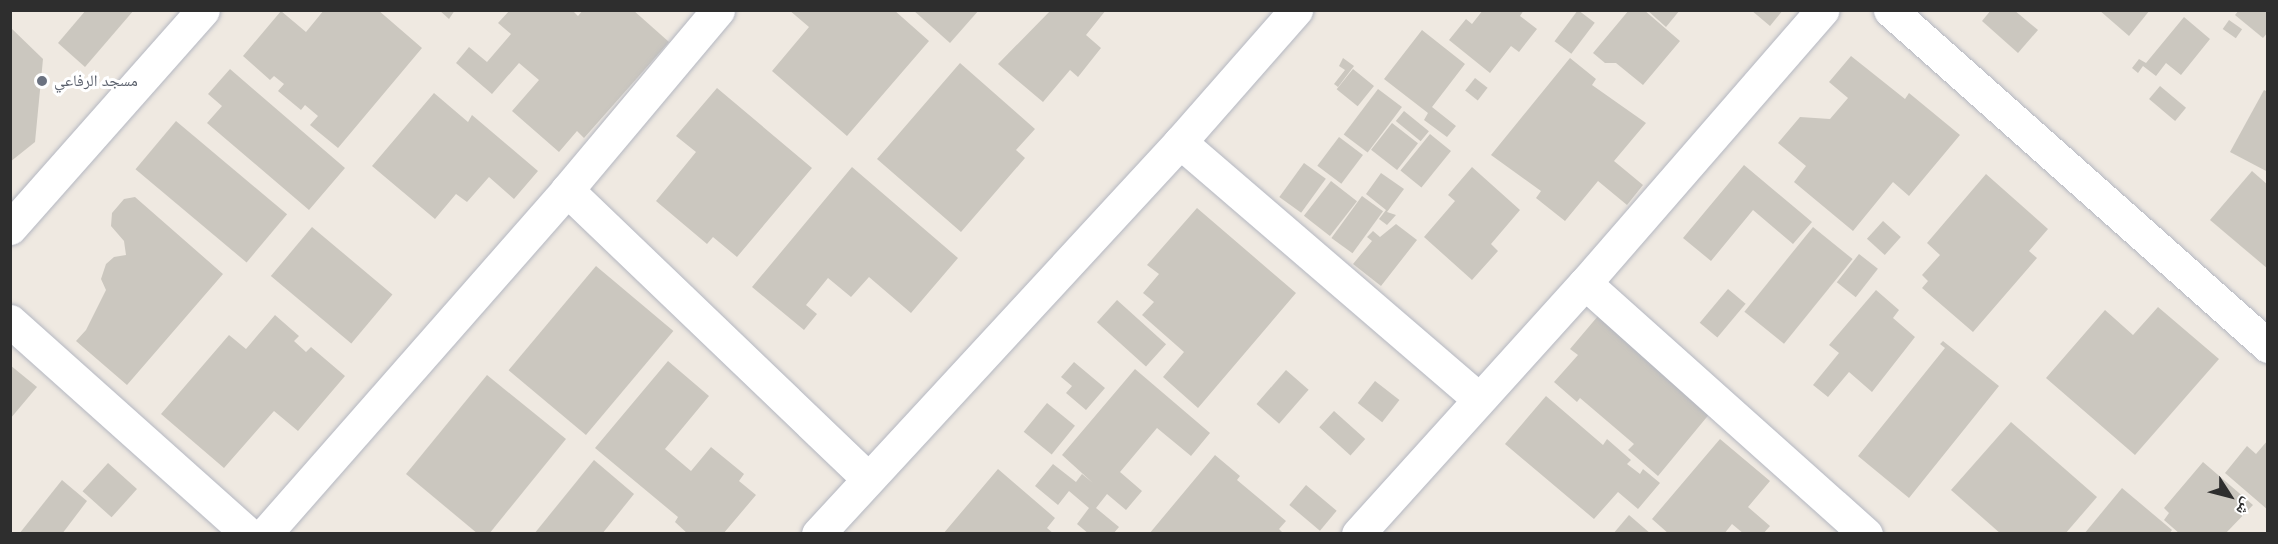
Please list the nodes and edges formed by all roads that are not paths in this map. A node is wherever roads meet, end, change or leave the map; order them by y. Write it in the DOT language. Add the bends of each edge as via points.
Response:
graph roads {
  1 [pos="202,10"];
  2 [pos="1296,10"];
  3 [pos="1822,10"];
  4 [pos="1890,10"];
  5 [pos="704,15"];
  6 [pos="1180,142"];
  7 [pos="567,190"];
  8 [pos="10,228"];
  9 [pos="1585,284"];
  10 [pos="10,321"];
  11 [pos="2268,346"];
  12 [pos="1478,398"];
  13 [pos="867,478"];
  14 [pos="248,534"];
  15 [pos="265,534"];
  16 [pos="818,534"];
  17 [pos="1358,534"];
  18 [pos="1866,534"];
  1 -- 8 [label="street"];
  2 -- 6 [label="street"];
  3 -- 9 [label="street"];
  4 -- 11 [label="street"];
  5 -- 7 [label="street"];
  6 -- 12 [label="street"];
  6 -- 13 [label="street"];
  7 -- 13 [label="street"];
  7 -- 15 [label="street"];
  9 -- 12 [label="street"];
  9 -- 18 [label="street"];
  10 -- 14 [label="street"];
  12 -- 17 [label="street"];
  13 -- 16 [label="street"];
}
